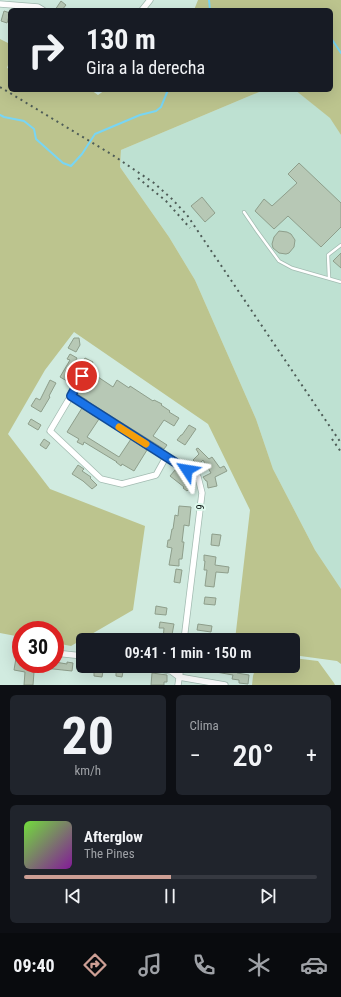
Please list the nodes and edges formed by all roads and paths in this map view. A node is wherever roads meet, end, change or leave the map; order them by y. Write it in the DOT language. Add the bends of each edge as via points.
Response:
graph roads {
  1 [pos="150,0"];
  2 [pos="0,4"];
  3 [pos="40,8"];
  4 [pos="144,8"];
  5 [pos="244,212"];
  6 [pos="341,245"];
  7 [pos="329,278"];
  8 [pos="341,282"];
  9 [pos="82,376"];
  10 [pos="71,396"];
  11 [pos="166,457"];
  12 [pos="185,633"];
  13 [pos="64,654"];
  14 [pos="76,655"];
  15 [pos="174,673"];
  16 [pos="180,673"];
  17 [pos="179,677"];
  18 [pos="178,685"];
  19 [pos="225,685"];
  1 -- 4 [label="street"];
  2 -- 3 [label="street"];
  5 -- 7 [label="lane" via="279,261 292,268"];
  6 -- 7 [label="lane" via="328,255"];
  7 -- 8 [label="lane"];
  9 -- 10 [label="street"];
  10 -- 11 [label="street, 9"];
  10 -- 11 [label="street" via="50,431 102,479 122,484 156,475"];
  11 -- 12 [label="street, 9" via="198,477 202,493"];
  13 -- 14 [label="street"];
  15 -- 17 [label="street"];
  16 -- 17 [label="street"];
  17 -- 18 [label="street"];
  17 -- 19 [label="street"];
}
